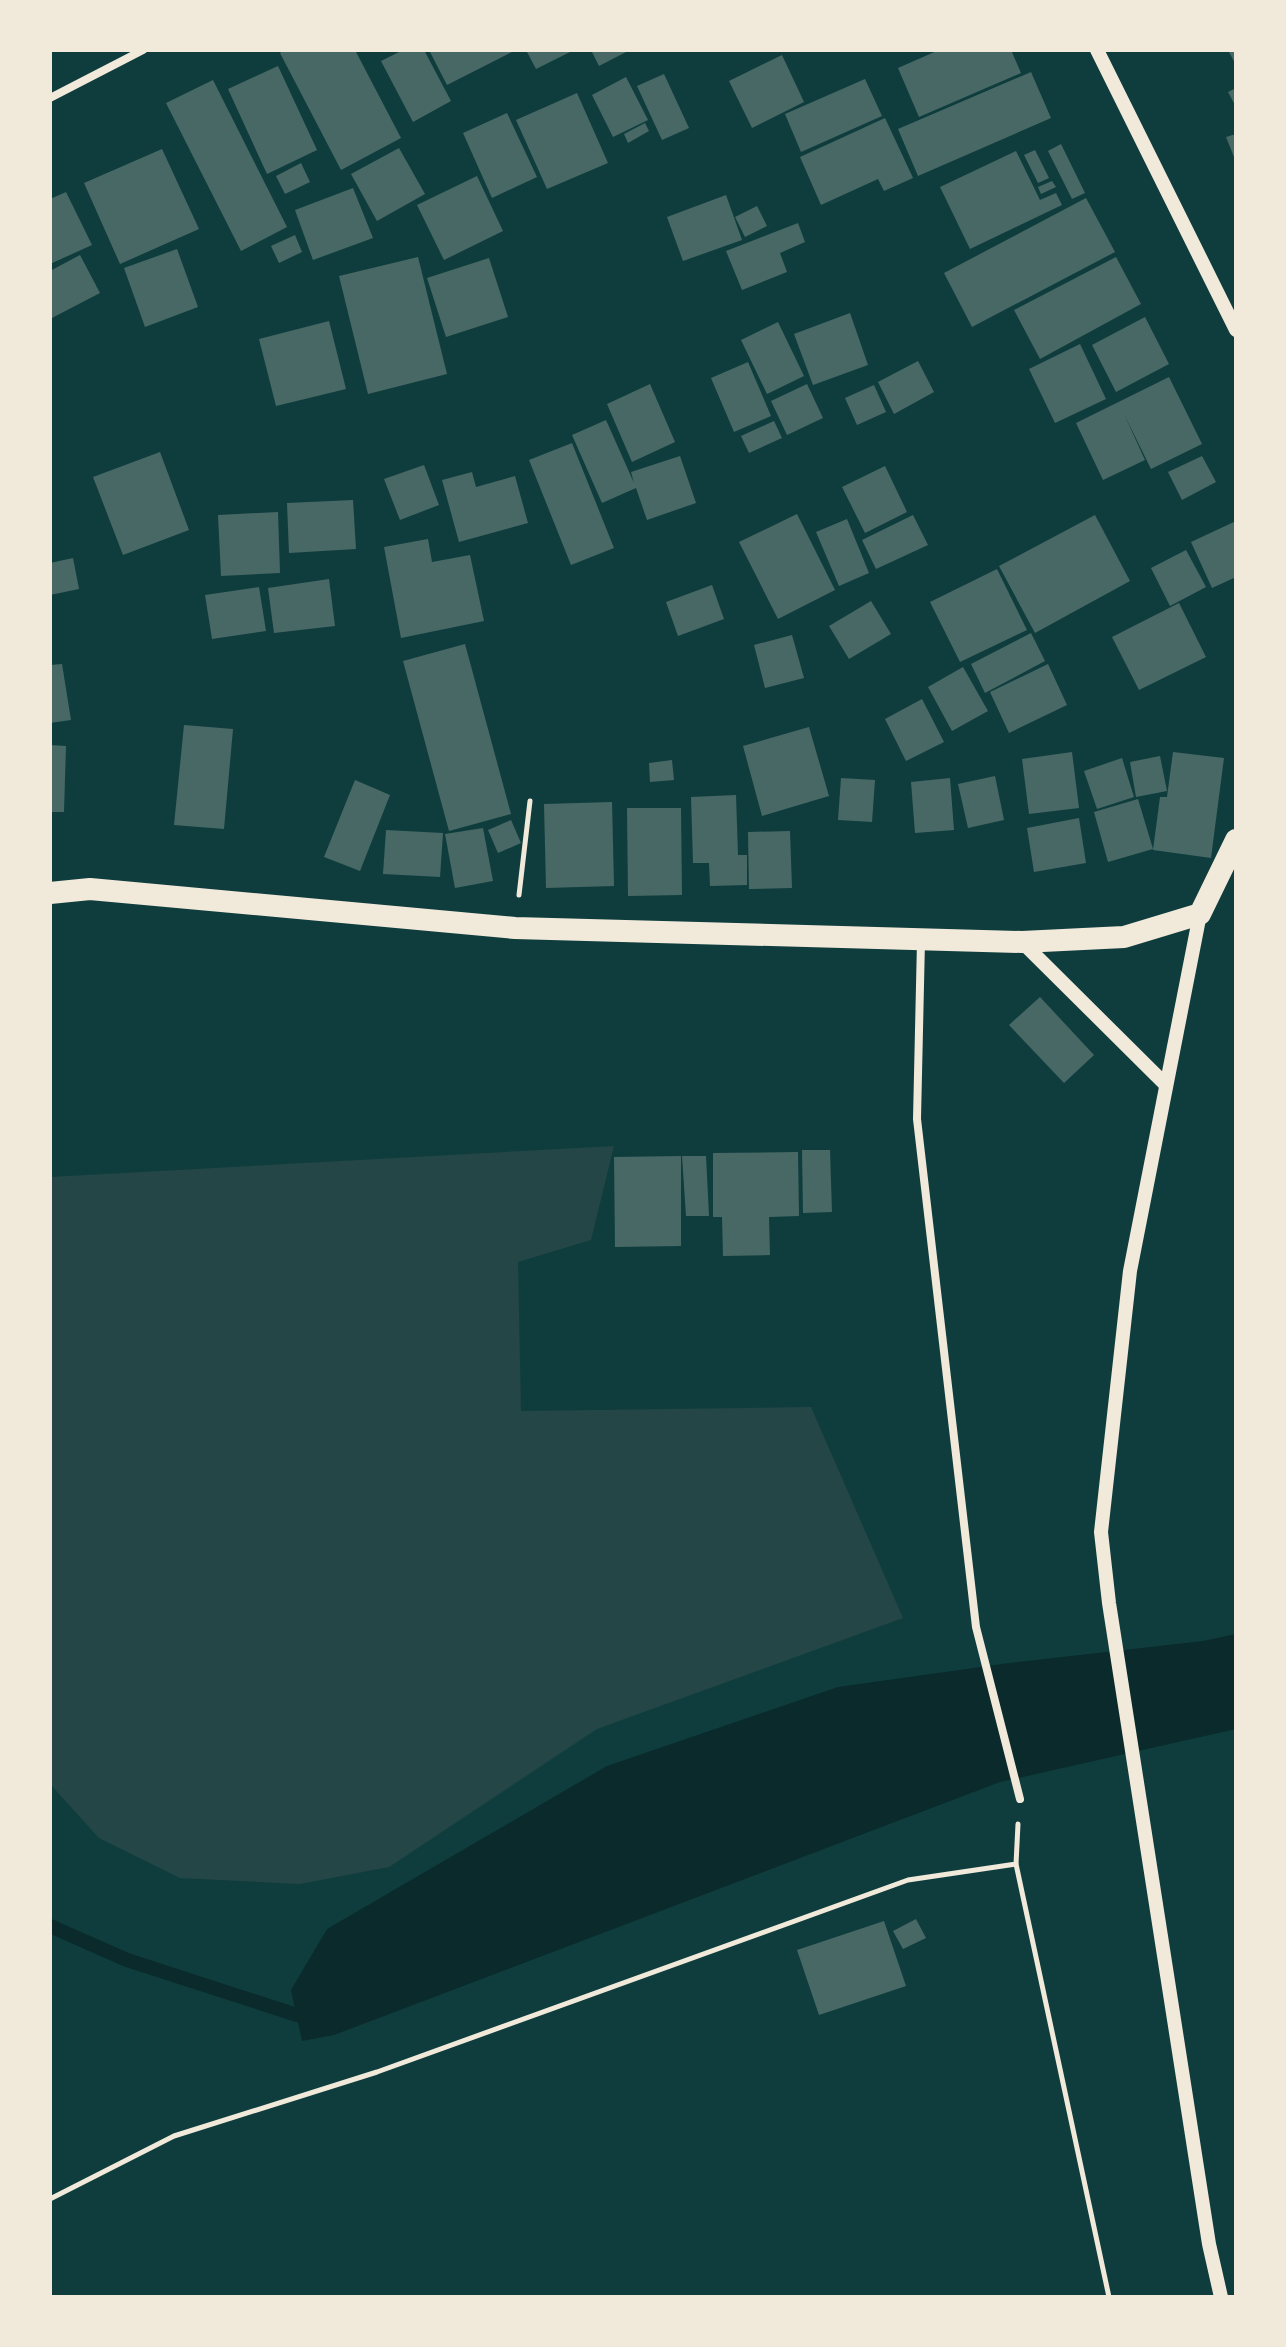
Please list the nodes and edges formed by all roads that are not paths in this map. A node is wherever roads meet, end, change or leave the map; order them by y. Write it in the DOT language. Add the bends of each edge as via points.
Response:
graph roads {
  1 [pos="143,50"];
  2 [pos="1097,50"];
  3 [pos="50,98"];
  4 [pos="1236,330"];
  5 [pos="1236,840"];
  6 [pos="50,893"];
  7 [pos="1200,914"];
  8 [pos="921,939"];
  9 [pos="1022,942"];
  10 [pos="1165,1084"];
  11 [pos="1020,1799"];
  12 [pos="1221,2297"];
  1 -- 3 [label="street"];
  2 -- 4 [label="street"];
  5 -- 7 [label="highway"];
  6 -- 8 [label="highway" via="90,889 515,928"];
  7 -- 9 [label="highway" via="1124,937"];
  7 -- 10 [label="street"];
  8 -- 9 [label="highway"];
  8 -- 11 [label="street" via="917,1119 976,1627"];
  9 -- 10 [label="street"];
  10 -- 12 [label="street" via="1130,1271 1101,1532"];
}
